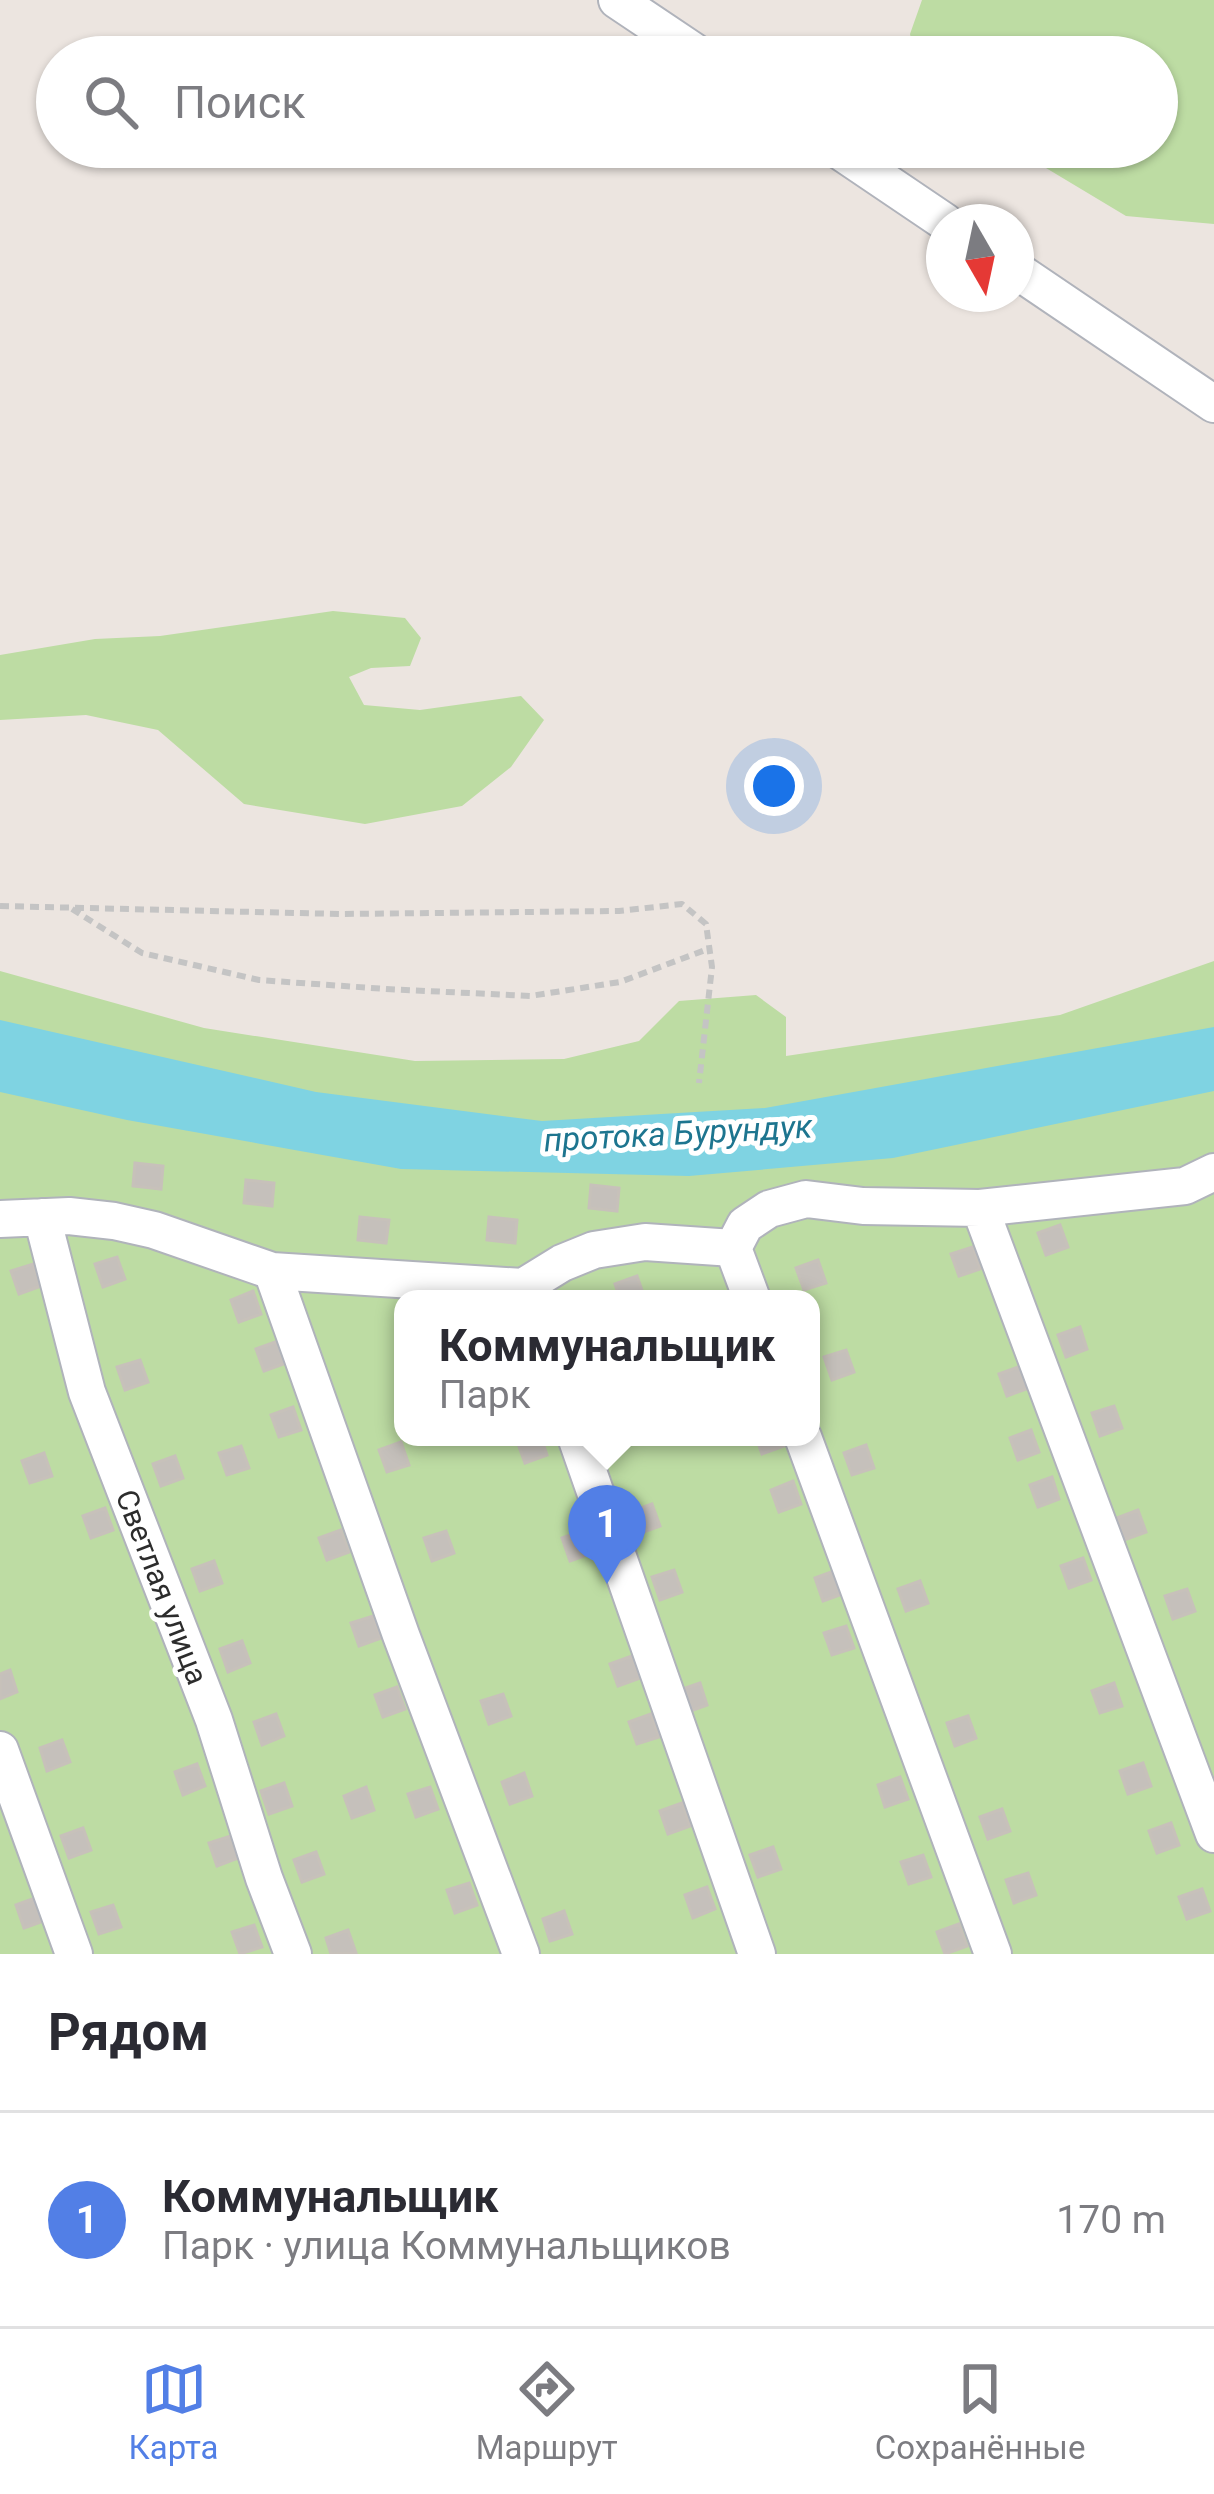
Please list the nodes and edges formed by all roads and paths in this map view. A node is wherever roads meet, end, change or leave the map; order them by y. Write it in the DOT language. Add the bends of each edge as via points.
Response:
graph roads {
  1 [pos="617,0"];
  2 [pos="671,36"];
  3 [pos="866,168"];
  4 [pos="926,209"];
  5 [pos="1034,282"];
  6 [pos="1214,404"];
  7 [pos="0,906"];
  8 [pos="69,907"];
  9 [pos="710,949"];
  10 [pos="699,1083"];
  11 [pos="1214,1172"];
  12 [pos="980,1208"];
  13 [pos="42,1217"];
  14 [pos="0,1219"];
  15 [pos="733,1248"];
  16 [pos="272,1271"];
  17 [pos="490,1290"];
  18 [pos="529,1290"];
  19 [pos="749,1290"];
  20 [pos="579,1446"];
  21 [pos="805,1446"];
  22 [pos="0,1750"];
  23 [pos="1214,1834"];
  24 [pos="74,1954"];
  25 [pos="293,1954"];
  26 [pos="521,1954"];
  27 [pos="757,1954"];
  28 [pos="993,1954"];
  1 -- 2 [label="street"];
  3 -- 4 [label="street"];
  5 -- 6 [label="street"];
  7 -- 8 [label="path"];
  8 -- 9 [label="path" via="142,953 259,980 386,989 530,996 620,982"];
  8 -- 9 [label="path" via="341,914 682,904 706,924"];
  9 -- 10 [label="path"];
  11 -- 12 [label="street" via="1185,1186"];
  12 -- 15 [label="street" via="806,1199 745,1225"];
  12 -- 23 [label="street"];
  13 -- 14 [label="street"];
  13 -- 16 [label="street" via="154,1230"];
  13 -- 25 [label="street, Светлая улица" via="87,1392 214,1720"];
  15 -- 18 [label="street" via="645,1242 594,1250"];
  15 -- 19 [label="street"];
  16 -- 17 [label="street"];
  16 -- 26 [label="street"];
  20 -- 27 [label="street"];
  21 -- 28 [label="street"];
  22 -- 24 [label="street"];
}
